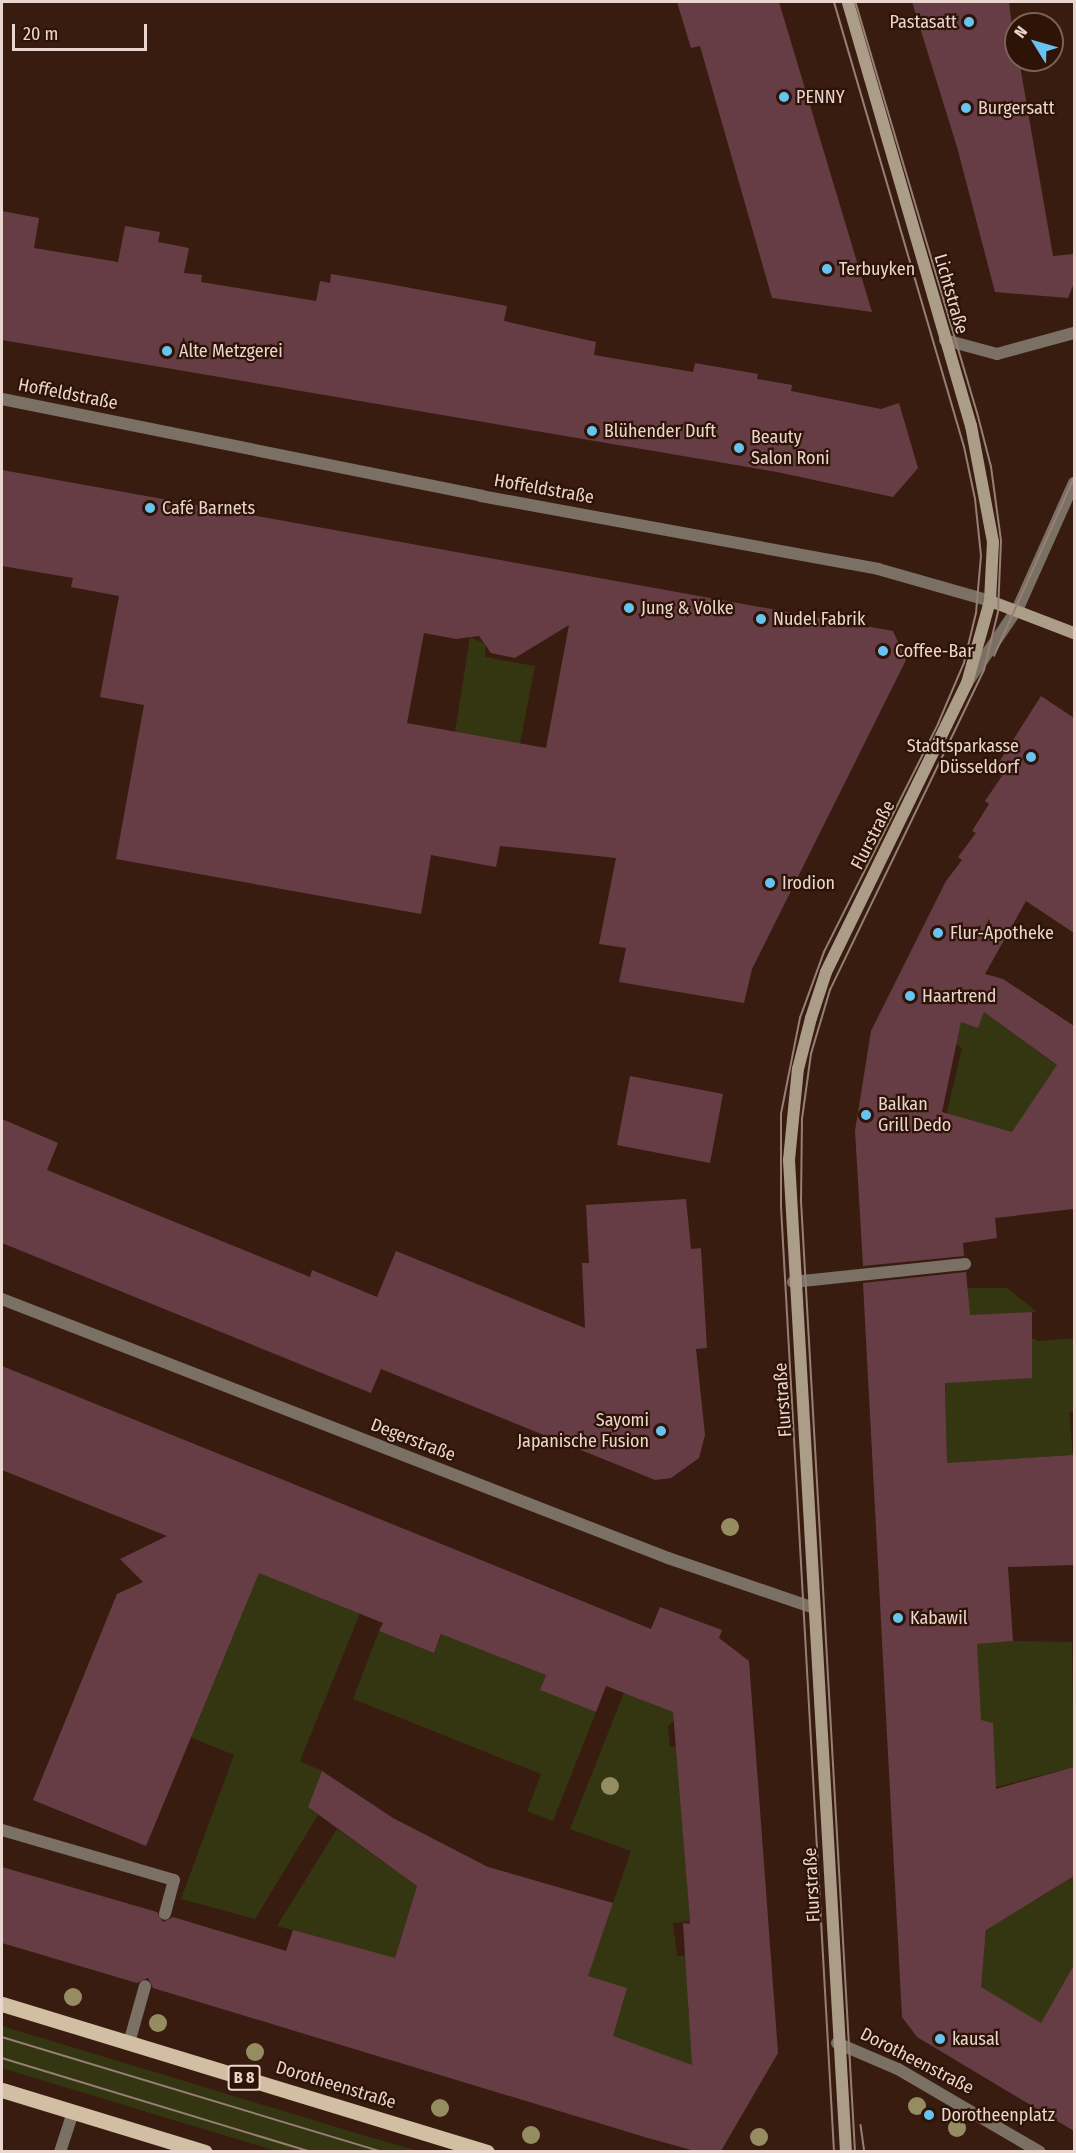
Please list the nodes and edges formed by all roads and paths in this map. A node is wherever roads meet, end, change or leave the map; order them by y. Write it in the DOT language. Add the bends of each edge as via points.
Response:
graph roads {
  1 [pos="848,2"];
  2 [pos="1074,333"];
  3 [pos="945,340"];
  4 [pos="2,399"];
  5 [pos="1074,483"];
  6 [pos="990,601"];
  7 [pos="1018,609"];
  8 [pos="1074,633"];
  9 [pos="967,683"];
  10 [pos="965,1264"];
  11 [pos="793,1282"];
  12 [pos="2,1299"];
  13 [pos="814,1608"];
  14 [pos="2,1830"];
  15 [pos="165,1914"];
  16 [pos="145,1986"];
  17 [pos="2,2004"];
  18 [pos="129,2043"];
  19 [pos="837,2043"];
  20 [pos="2,2090"];
  21 [pos="73,2112"];
  22 [pos="60,2151"];
  23 [pos="204,2151"];
  24 [pos="487,2151"];
  25 [pos="846,2151"];
  26 [pos="1040,2151"];
  1 -- 3 [label="street, Lichtstraße"];
  2 -- 3 [label="street" via="998,354"];
  3 -- 6 [label="street, Lichtstraße" via="982,475 993,542"];
  4 -- 6 [label="street, Hoffeldstraße" via="469,493 878,569"];
  5 -- 7 [label="street, Flurstraße"];
  6 -- 7 [label="street, Hoffeldstraße"];
  6 -- 9 [label="street, Flurstraße"];
  7 -- 8 [label="street, Hoffeldstraße"];
  7 -- 9 [label="street, Flurstraße"];
  9 -- 11 [label="street, Flurstraße" via="826,972 811,1018 798,1069 789,1160"];
  10 -- 11 [label="street"];
  11 -- 13 [label="street, Flurstraße"];
  12 -- 13 [label="street, Degerstraße" via="668,1558"];
  13 -- 19 [label="street, Flurstraße"];
  14 -- 15 [label="street" via="174,1880"];
  16 -- 18 [label="street"];
  17 -- 18 [label="main road, Dorotheenstraße / B 8"];
  18 -- 24 [label="main road, Dorotheenstraße / B 8"];
  19 -- 25 [label="street, Flurstraße"];
  19 -- 26 [label="street, Dorotheenstraße" via="898,2069"];
  20 -- 21 [label="main road"];
  21 -- 22 [label="street"];
  21 -- 23 [label="main road"];
}
